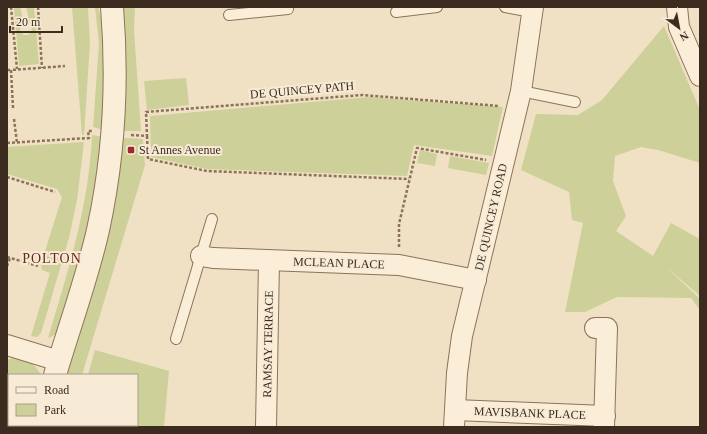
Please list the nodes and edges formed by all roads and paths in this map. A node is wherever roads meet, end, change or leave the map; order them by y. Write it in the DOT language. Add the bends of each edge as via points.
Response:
graph roads {
  1 [pos="11,7"];
  2 [pos="38,7"];
  3 [pos="112,7"];
  4 [pos="288,7"];
  5 [pos="437,7"];
  6 [pos="504,7"];
  7 [pos="677,7"];
  8 [pos="532,10"];
  9 [pos="396,12"];
  10 [pos="229,15"];
  11 [pos="65,66"];
  12 [pos="42,68"];
  13 [pos="17,69"];
  14 [pos="7,70"];
  15 [pos="11,70"];
  16 [pos="700,76"];
  17 [pos="519,99"];
  18 [pos="575,102"];
  19 [pos="13,108"];
  20 [pos="14,119"];
  21 [pos="112,133"];
  22 [pos="147,136"];
  23 [pos="7,143"];
  24 [pos="17,143"];
  25 [pos="504,163"];
  26 [pos="7,177"];
  27 [pos="409,179"];
  28 [pos="55,192"];
  29 [pos="212,219"];
  30 [pos="201,256"];
  31 [pos="8,258"];
  32 [pos="269,261"];
  33 [pos="399,265"];
  34 [pos="7,266"];
  35 [pos="38,266"];
  36 [pos="476,280"];
  37 [pos="596,328"];
  38 [pos="176,339"];
  39 [pos="7,345"];
  40 [pos="57,368"];
  41 [pos="455,418"];
  42 [pos="604,422"];
  43 [pos="266,427"];
  1 -- 13 [label="path"];
  2 -- 12 [label="path"];
  3 -- 21 [label="street" via="115,47"];
  4 -- 10 [label="lane"];
  5 -- 9 [label="lane"];
  6 -- 8 [label="lane"];
  7 -- 16 [label="street" via="679,27"];
  8 -- 17 [label="street, DE QUINCEY ROAD"];
  11 -- 12 [label="path"];
  12 -- 13 [label="path"];
  13 -- 15 [label="path"];
  14 -- 15 [label="path"];
  15 -- 19 [label="path"];
  17 -- 18 [label="lane"];
  17 -- 22 [label="path, DE QUINCEY PATH" via="362,94 146,112"];
  17 -- 25 [label="street, DE QUINCEY ROAD"];
  20 -- 24 [label="path"];
  21 -- 22 [label="path"];
  21 -- 24 [label="path" via="88,131 89,138"];
  21 -- 40 [label="street" via="98,231"];
  22 -- 27 [label="path" via="148,159 207,171"];
  23 -- 24 [label="path"];
  25 -- 27 [label="path" via="417,148"];
  25 -- 36 [label="street, DE QUINCEY ROAD"];
  26 -- 28 [label="path"];
  27 -- 33 [label="path" via="399,224"];
  29 -- 30 [label="lane"];
  30 -- 32 [label="street, MCLEAN PLACE"];
  30 -- 38 [label="lane"];
  31 -- 34 [label="path"];
  31 -- 35 [label="path"];
  32 -- 33 [label="street, MCLEAN PLACE"];
  32 -- 43 [label="street, RAMSAY TERRACE"];
  33 -- 36 [label="street, MCLEAN PLACE"];
  36 -- 41 [label="street, DE QUINCEY ROAD" via="462,336"];
  37 -- 42 [label="street, MAVISBANK PLACE" via="607,328"];
  39 -- 40 [label="street"];
  41 -- 42 [label="street, MAVISBANK PLACE"];
}
